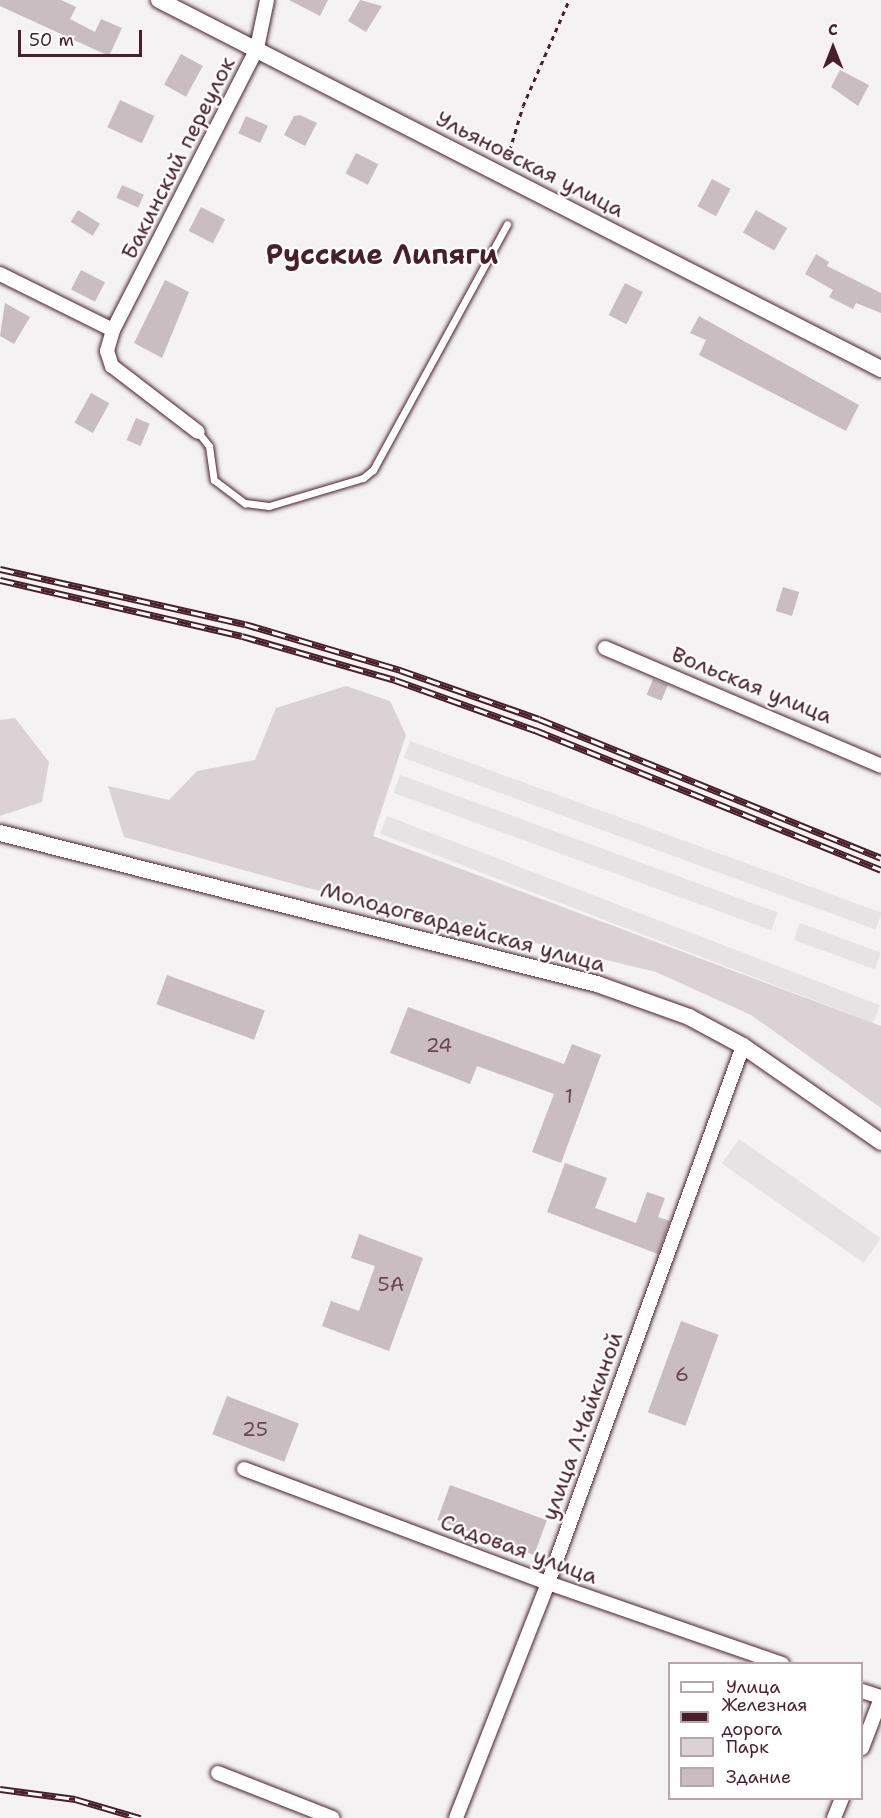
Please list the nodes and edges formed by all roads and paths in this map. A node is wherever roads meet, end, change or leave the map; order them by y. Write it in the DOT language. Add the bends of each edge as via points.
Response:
graph roads {
  1 [pos="159,0"];
  2 [pos="267,0"];
  3 [pos="569,0"];
  4 [pos="257,48"];
  5 [pos="503,175"];
  6 [pos="507,224"];
  7 [pos="0,274"];
  8 [pos="113,330"];
  9 [pos="881,369"];
  10 [pos="198,432"];
  11 [pos="605,648"];
  12 [pos="881,766"];
  13 [pos="0,833"];
  14 [pos="743,1047"];
  15 [pos="881,1142"];
  16 [pos="244,1469"];
  17 [pos="548,1583"];
  18 [pos="776,1662"];
  19 [pos="863,1692"];
  20 [pos="881,1698"];
  21 [pos="863,1743"];
  22 [pos="218,1773"];
  23 [pos="841,1800"];
  24 [pos="333,1818"];
  25 [pos="456,1818"];
  26 [pos="834,1818"];
  1 -- 4 [label="street, Ульяновская улица"];
  2 -- 4 [label="street, Бакинский переулок"];
  3 -- 5 [label="path" via="523,106"];
  4 -- 5 [label="street, Ульяновская улица"];
  4 -- 8 [label="street, Бакинский переулок"];
  5 -- 9 [label="street, Ульяновская улица"];
  6 -- 10 [label="lane" via="373,470 363,478 270,506 245,503 214,480 208,446"];
  7 -- 8 [label="street"];
  8 -- 10 [label="street" via="107,351 112,366"];
  11 -- 12 [label="street, Вольская улица"];
  13 -- 14 [label="street, Молодогвардейская улица" via="597,984 689,1017"];
  14 -- 15 [label="street, Молодогвардейская улица"];
  14 -- 17 [label="street, улица Л.Чайкиной"];
  16 -- 17 [label="street, Садовая улица"];
  17 -- 18 [label="street, Садовая улица"];
  17 -- 25 [label="street, улица Л.Чайкиной"];
  19 -- 20 [label="street"];
  20 -- 21 [label="street"];
  22 -- 24 [label="street"];
  23 -- 26 [label="street"];
}
